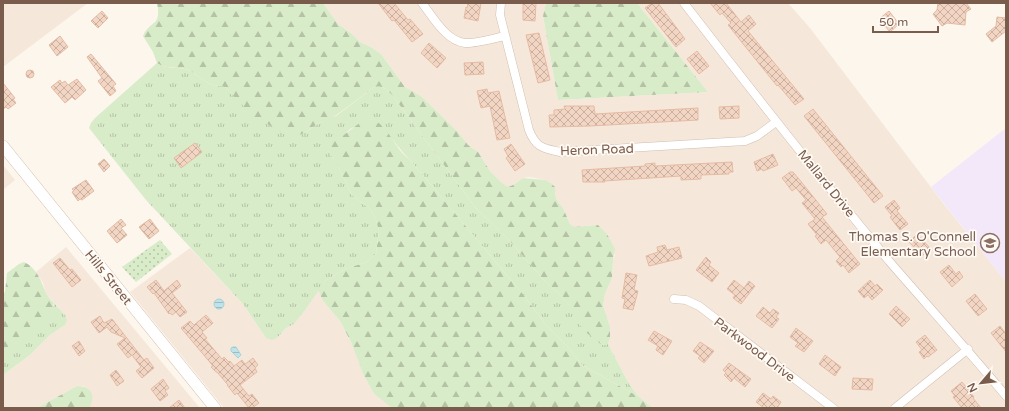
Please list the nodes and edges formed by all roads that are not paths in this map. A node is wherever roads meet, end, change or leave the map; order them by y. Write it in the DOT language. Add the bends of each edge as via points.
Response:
graph roads {
  1 [pos="422,3"];
  2 [pos="501,3"];
  3 [pos="684,3"];
  4 [pos="506,36"];
  5 [pos="776,122"];
  6 [pos="3,146"];
  7 [pos="674,299"];
  8 [pos="968,349"];
  9 [pos="1006,396"];
  10 [pos="215,408"];
  11 [pos="832,408"];
  12 [pos="895,408"];
  1 -- 4 [label="street" via="447,34 456,41 467,43"];
  2 -- 4 [label="street, Heron Road" via="500,15"];
  3 -- 5 [label="street, Mallard Drive"];
  4 -- 5 [label="street, Heron Road" via="529,130 534,141 544,148 560,152 745,141 757,136"];
  5 -- 8 [label="street, Mallard Drive" via="890,262"];
  6 -- 10 [label="street, Hills Street"];
  7 -- 11 [label="street, Parkwood Drive" via="686,300 699,306"];
  8 -- 9 [label="street, Mallard Drive"];
  8 -- 12 [label="street"];
}
